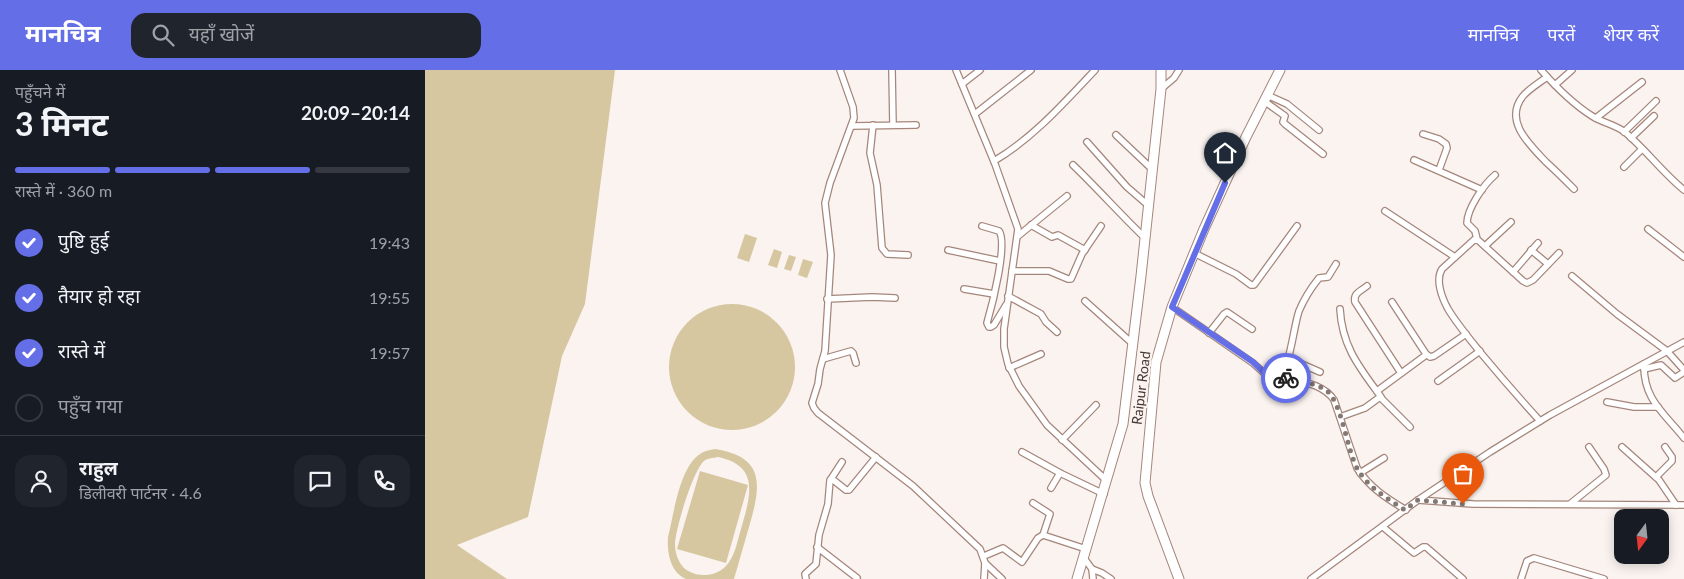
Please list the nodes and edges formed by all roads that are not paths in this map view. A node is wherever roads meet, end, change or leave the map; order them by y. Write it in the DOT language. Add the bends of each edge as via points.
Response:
graph roads {
  1 [pos="840,70"];
  2 [pos="892,70"];
  3 [pos="956,70"];
  4 [pos="980,70"];
  5 [pos="1031,70"];
  6 [pos="1095,70"];
  7 [pos="1179,70"];
  8 [pos="1279,70"];
  9 [pos="1541,70"];
  10 [pos="1572,70"];
  11 [pos="1163,72"];
  12 [pos="1547,77"];
  13 [pos="1642,82"];
  14 [pos="962,84"];
  15 [pos="1555,85"];
  16 [pos="1161,89"];
  17 [pos="1265,98"];
  18 [pos="1656,101"];
  19 [pos="975,114"];
  20 [pos="1654,116"];
  21 [pos="1596,118"];
  22 [pos="873,125"];
  23 [pos="893,125"];
  24 [pos="916,125"];
  25 [pos="852,126"];
  26 [pos="1319,130"];
  27 [pos="1624,132"];
  28 [pos="1423,134"];
  29 [pos="1116,136"];
  30 [pos="1631,138"];
  31 [pos="1087,142"];
  32 [pos="1642,149"];
  33 [pos="1323,154"];
  34 [pos="1415,160"];
  35 [pos="994,161"];
  36 [pos="1073,165"];
  37 [pos="1625,167"];
  38 [pos="1153,170"];
  39 [pos="1439,170"];
  40 [pos="1495,174"];
  41 [pos="1574,189"];
  42 [pos="1481,190"];
  43 [pos="1684,190"];
  44 [pos="1067,196"];
  45 [pos="1149,206"];
  46 [pos="1385,211"];
  47 [pos="1511,222"];
  48 [pos="1031,225"];
  49 [pos="982,226"];
  50 [pos="1101,226"];
  51 [pos="1297,226"];
  52 [pos="1648,229"];
  53 [pos="1017,236"];
  54 [pos="1145,238"];
  55 [pos="1477,239"];
  56 [pos="1538,243"];
  57 [pos="1485,246"];
  58 [pos="948,250"];
  59 [pos="1085,250"];
  60 [pos="1531,250"];
  61 [pos="1194,253"];
  62 [pos="1559,253"];
  63 [pos="908,255"];
  64 [pos="1455,257"];
  65 [pos="1684,257"];
  66 [pos="1000,262"];
  67 [pos="1336,264"];
  68 [pos="1548,264"];
  69 [pos="1012,271"];
  70 [pos="1513,272"];
  71 [pos="1572,276"];
  72 [pos="1367,286"];
  73 [pos="964,288"];
  74 [pos="994,294"];
  75 [pos="895,298"];
  76 [pos="827,299"];
  77 [pos="1008,300"];
  78 [pos="1085,301"];
  79 [pos="1392,302"];
  80 [pos="1172,307"];
  81 [pos="1340,309"];
  82 [pos="1252,329"];
  83 [pos="1057,332"];
  84 [pos="1209,333"];
  85 [pos="1466,334"];
  86 [pos="1684,342"];
  87 [pos="1133,344"];
  88 [pos="1479,351"];
  89 [pos="1667,351"];
  90 [pos="1041,354"];
  91 [pos="1427,355"];
  92 [pos="1288,358"];
  93 [pos="823,359"];
  94 [pos="856,363"];
  95 [pos="1644,367"];
  96 [pos="1009,368"];
  97 [pos="1684,371"];
  98 [pos="1320,372"];
  99 [pos="1401,373"];
  100 [pos="1281,376"];
  101 [pos="1438,381"];
  102 [pos="1379,394"];
  103 [pos="1607,402"];
  104 [pos="1096,405"];
  105 [pos="1658,407"];
  106 [pos="1340,417"];
  107 [pos="1540,421"];
  108 [pos="1410,427"];
  109 [pos="1684,438"];
  110 [pos="1062,440"];
  111 [pos="1622,446"];
  112 [pos="1589,447"];
  113 [pos="1665,447"];
  114 [pos="1022,452"];
  115 [pos="876,457"];
  116 [pos="1384,458"];
  117 [pos="842,462"];
  118 [pos="1060,473"];
  119 [pos="1360,473"];
  120 [pos="1656,476"];
  121 [pos="831,479"];
  122 [pos="1107,481"];
  123 [pos="1051,488"];
  124 [pos="1104,494"];
  125 [pos="1418,500"];
  126 [pos="1033,503"];
  127 [pos="1570,504"];
  128 [pos="1676,504"];
  129 [pos="1684,505"];
  130 [pos="1405,510"];
  131 [pos="1383,527"];
  132 [pos="1043,535"];
  133 [pos="817,547"];
  134 [pos="1085,554"];
  135 [pos="985,559"];
  136 [pos="1091,569"];
  137 [pos="857,578"];
  138 [pos="806,579"];
  139 [pos="984,579"];
  140 [pos="1002,579"];
  141 [pos="1077,579"];
  142 [pos="1093,579"];
  143 [pos="1111,579"];
  144 [pos="1179,579"];
  145 [pos="1311,579"];
  146 [pos="1463,579"];
  147 [pos="1521,579"];
  148 [pos="1604,579"];
  1 -- 25 [label="street" via="853,107"];
  2 -- 23 [label="street"];
  3 -- 14 [label="street"];
  4 -- 14 [label="street"];
  5 -- 19 [label="street"];
  6 -- 35 [label="street" via="1030,135"];
  7 -- 16 [label="street"];
  8 -- 17 [label="main road, Raipur Road"];
  9 -- 12 [label="street"];
  10 -- 15 [label="street"];
  11 -- 16 [label="main road"];
  12 -- 15 [label="street"];
  12 -- 41 [label="street" via="1523,97 1516,120 1531,146"];
  13 -- 21 [label="street"];
  14 -- 19 [label="street"];
  15 -- 21 [label="street"];
  16 -- 38 [label="main road"];
  17 -- 26 [label="street" via="1287,104"];
  17 -- 33 [label="street" via="1285,116 1285,124"];
  17 -- 61 [label="main road, Raipur Road"];
  18 -- 27 [label="street"];
  19 -- 35 [label="street"];
  20 -- 30 [label="street"];
  21 -- 27 [label="street"];
  22 -- 23 [label="street"];
  22 -- 25 [label="street"];
  22 -- 63 [label="street" via="871,153 882,248 887,254"];
  23 -- 24 [label="street"];
  25 -- 76 [label="street" via="825,203 831,250"];
  27 -- 30 [label="street"];
  28 -- 39 [label="street" via="1446,144"];
  29 -- 38 [label="street"];
  30 -- 32 [label="street"];
  31 -- 45 [label="street" via="1127,187"];
  32 -- 37 [label="street"];
  32 -- 43 [label="street"];
  34 -- 39 [label="street"];
  35 -- 53 [label="street" via="1016,221"];
  36 -- 54 [label="street"];
  38 -- 45 [label="main road"];
  39 -- 42 [label="street"];
  40 -- 42 [label="street"];
  42 -- 55 [label="street" via="1467,220"];
  44 -- 48 [label="street"];
  45 -- 54 [label="main road"];
  46 -- 64 [label="street"];
  47 -- 57 [label="street"];
  48 -- 53 [label="street"];
  48 -- 59 [label="street"];
  49 -- 66 [label="street" via="1001,232"];
  50 -- 59 [label="street"];
  51 -- 61 [label="street" via="1254,285"];
  52 -- 65 [label="street"];
  53 -- 69 [label="street"];
  54 -- 87 [label="main road"];
  55 -- 57 [label="street"];
  55 -- 64 [label="street"];
  56 -- 60 [label="street"];
  57 -- 70 [label="street"];
  58 -- 66 [label="street"];
  59 -- 69 [label="street" via="1070,279 1049,271"];
  60 -- 68 [label="street"];
  60 -- 70 [label="street"];
  61 -- 80 [label="main road, Raipur Road"];
  62 -- 68 [label="street"];
  64 -- 85 [label="street" via="1441,270 1439,283 1448,308"];
  66 -- 74 [label="street"];
  67 -- 92 [label="street" via="1329,276 1319,278 1305,299 1297,317"];
  68 -- 70 [label="street" via="1529,283"];
  69 -- 77 [label="street"];
  71 -- 89 [label="street"];
  72 -- 99 [label="street" via="1356,294 1355,302"];
  73 -- 74 [label="street"];
  74 -- 77 [label="street" via="987,322 989,327 994,325"];
  75 -- 76 [label="street"];
  76 -- 93 [label="street" via="828,322"];
  77 -- 83 [label="street" via="1041,314"];
  77 -- 96 [label="street" via="1004,347"];
  78 -- 87 [label="street"];
  79 -- 91 [label="street"];
  80 -- 84 [label="street"];
  80 -- 144 [label="main road, Raipur Road" via="1155,362 1145,483"];
  81 -- 102 [label="street" via="1348,347"];
  82 -- 84 [label="street" via="1227,312"];
  84 -- 100 [label="street" via="1253,362 1273,381 1278,381"];
  85 -- 88 [label="street"];
  85 -- 91 [label="street" via="1433,356"];
  86 -- 89 [label="street"];
  87 -- 122 [label="main road" via="1123,424"];
  88 -- 101 [label="street"];
  88 -- 107 [label="street"];
  89 -- 95 [label="street"];
  89 -- 97 [label="street"];
  90 -- 96 [label="street"];
  91 -- 99 [label="street"];
  92 -- 98 [label="street"];
  92 -- 100 [label="street"];
  93 -- 94 [label="street" via="851,351"];
  93 -- 115 [label="street" via="814,408"];
  95 -- 97 [label="street" via="1661,365 1675,378"];
  95 -- 105 [label="street" via="1644,379"];
  95 -- 107 [label="street"];
  96 -- 110 [label="street" via="1039,415"];
  99 -- 102 [label="street"];
  100 -- 106 [label="street" via="1326,391 1334,400"];
  102 -- 106 [label="street" via="1365,408"];
  102 -- 108 [label="street"];
  103 -- 105 [label="street" via="1634,408"];
  104 -- 110 [label="street"];
  105 -- 109 [label="street"];
  106 -- 119 [label="street"];
  107 -- 125 [label="street"];
  110 -- 122 [label="street"];
  111 -- 120 [label="street"];
  112 -- 127 [label="street" via="1606,475"];
  113 -- 120 [label="street" via="1673,460"];
  114 -- 118 [label="street"];
  115 -- 121 [label="street" via="849,490"];
  115 -- 135 [label="street" via="913,486 980,550"];
  116 -- 119 [label="street"];
  117 -- 121 [label="street"];
  118 -- 123 [label="street"];
  118 -- 124 [label="street"];
  119 -- 130 [label="street" via="1374,489"];
  120 -- 128 [label="street"];
  121 -- 133 [label="street" via="829,504"];
  122 -- 124 [label="main road"];
  124 -- 134 [label="main road"];
  125 -- 127 [label="street" via="1473,504"];
  125 -- 130 [label="street"];
  126 -- 132 [label="street" via="1051,514"];
  127 -- 128 [label="street"];
  128 -- 129 [label="street"];
  130 -- 131 [label="street"];
  131 -- 145 [label="street"];
  131 -- 146 [label="street" via="1414,553 1427,547"];
  132 -- 134 [label="street"];
  132 -- 135 [label="street" via="1022,562 1003,548"];
  133 -- 137 [label="street"];
  133 -- 138 [label="street" via="815,564 805,574"];
  134 -- 136 [label="street"];
  134 -- 141 [label="main road"];
  135 -- 139 [label="street"];
  135 -- 140 [label="street"];
  136 -- 142 [label="street"];
  136 -- 143 [label="street"];
  147 -- 148 [label="street" via="1527,561 1534,558"];
}
